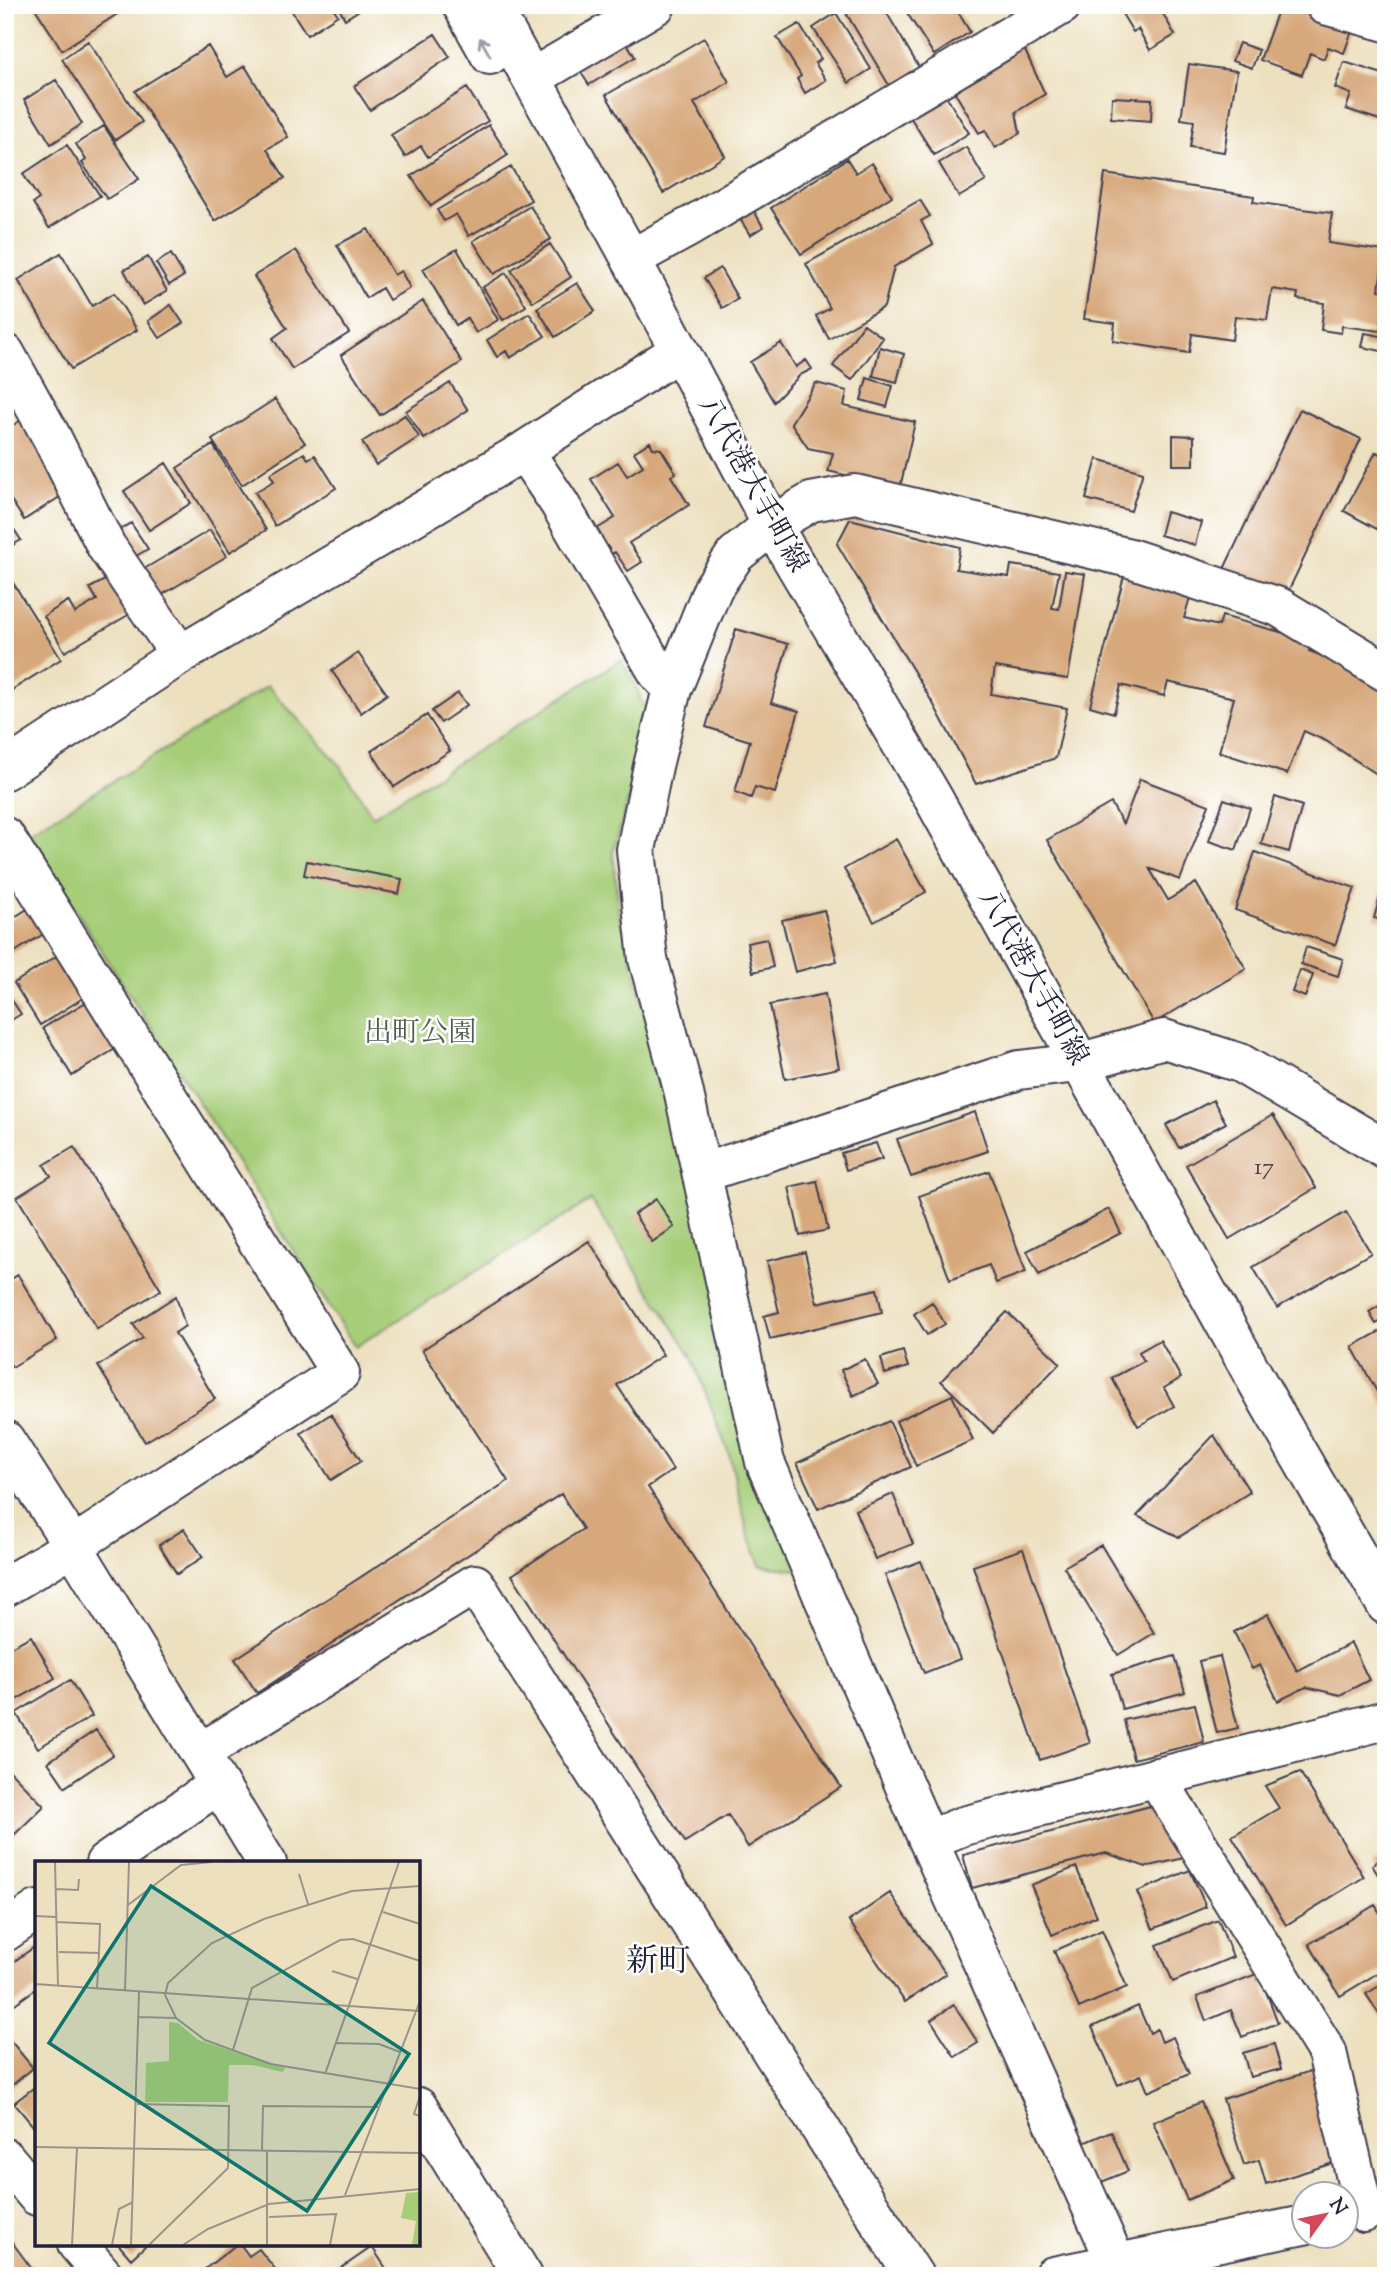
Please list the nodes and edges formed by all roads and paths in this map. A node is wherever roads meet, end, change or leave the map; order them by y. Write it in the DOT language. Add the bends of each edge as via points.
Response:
graph roads {
  1 [pos="462,5"];
  2 [pos="491,5"];
  3 [pos="656,5"];
  4 [pos="1062,5"];
  5 [pos="1325,5"];
  6 [pos="1386,22"];
  7 [pos="532,78"];
  8 [pos="631,259"];
  9 [pos="679,351"];
  10 [pos="5,354"];
  11 [pos="524,451"];
  12 [pos="772,526"];
  13 [pos="180,655"];
  14 [pos="1386,671"];
  15 [pos="672,689"];
  16 [pos="5,770"];
  17 [pos="5,837"];
  18 [pos="1078,1063"];
  19 [pos="1386,1150"];
  20 [pos="702,1173"];
  21 [pos="5,1440"];
  22 [pos="73,1546"];
  23 [pos="5,1587"];
  24 [pos="1386,1605"];
  25 [pos="1386,1720"];
  26 [pos="209,1769"];
  27 [pos="1156,1777"];
  28 [pos="928,1840"];
  29 [pos="107,1861"];
  30 [pos="266,1861"];
  31 [pos="35,1911"];
  32 [pos="5,1932"];
  33 [pos="420,2110"];
  34 [pos="5,2158"];
  35 [pos="35,2194"];
  36 [pos="1365,2213"];
  37 [pos="1290,2228"];
  38 [pos="79,2246"];
  39 [pos="1119,2269"];
  40 [pos="104,2276"];
  41 [pos="523,2276"];
  42 [pos="914,2276"];
  43 [pos="1053,2276"];
  9 -- 1 [label="street, 八代港大手町線, one-way" via="612,272"];
  2 -- 7 [label="street, 八代港大手町線"];
  3 -- 7 [label="street"];
  4 -- 8 [label="street"];
  5 -- 6 [label="street"];
  7 -- 8 [label="street, 八代港大手町線"];
  8 -- 9 [label="street, 八代港大手町線"];
  9 -- 11 [label="street"];
  9 -- 12 [label="street, 八代港大手町線"];
  10 -- 13 [label="street" via="106,546"];
  11 -- 13 [label="street"];
  11 -- 15 [label="street"];
  12 -- 14 [label="street" via="811,502 855,495 1117,555 1279,607"];
  12 -- 15 [label="street" via="735,555 713,588"];
  12 -- 18 [label="street, 八代港大手町線" via="932,796"];
  13 -- 16 [label="street"];
  15 -- 20 [label="street" via="636,850 649,960"];
  17 -- 22 [label="street" via="340,1373"];
  18 -- 19 [label="street" via="1164,1038 1240,1063"];
  18 -- 20 [label="street" via="1019,1070"];
  18 -- 24 [label="street, 八代港大手町線"];
  20 -- 28 [label="street" via="765,1462"];
  21 -- 22 [label="street"];
  22 -- 23 [label="street"];
  22 -- 26 [label="street"];
  25 -- 27 [label="street"];
  26 -- 29 [label="street"];
  26 -- 30 [label="street"];
  26 -- 42 [label="street" via="475,1584"];
  27 -- 28 [label="street" via="963,1826"];
  27 -- 36 [label="street" via="1327,2052"];
  28 -- 39 [label="street"];
  31 -- 32 [label="street"];
  33 -- 41 [label="street"];
  34 -- 35 [label="street"];
  37 -- 39 [label="street"];
  38 -- 40 [label="street"];
  39 -- 43 [label="street"];
}
